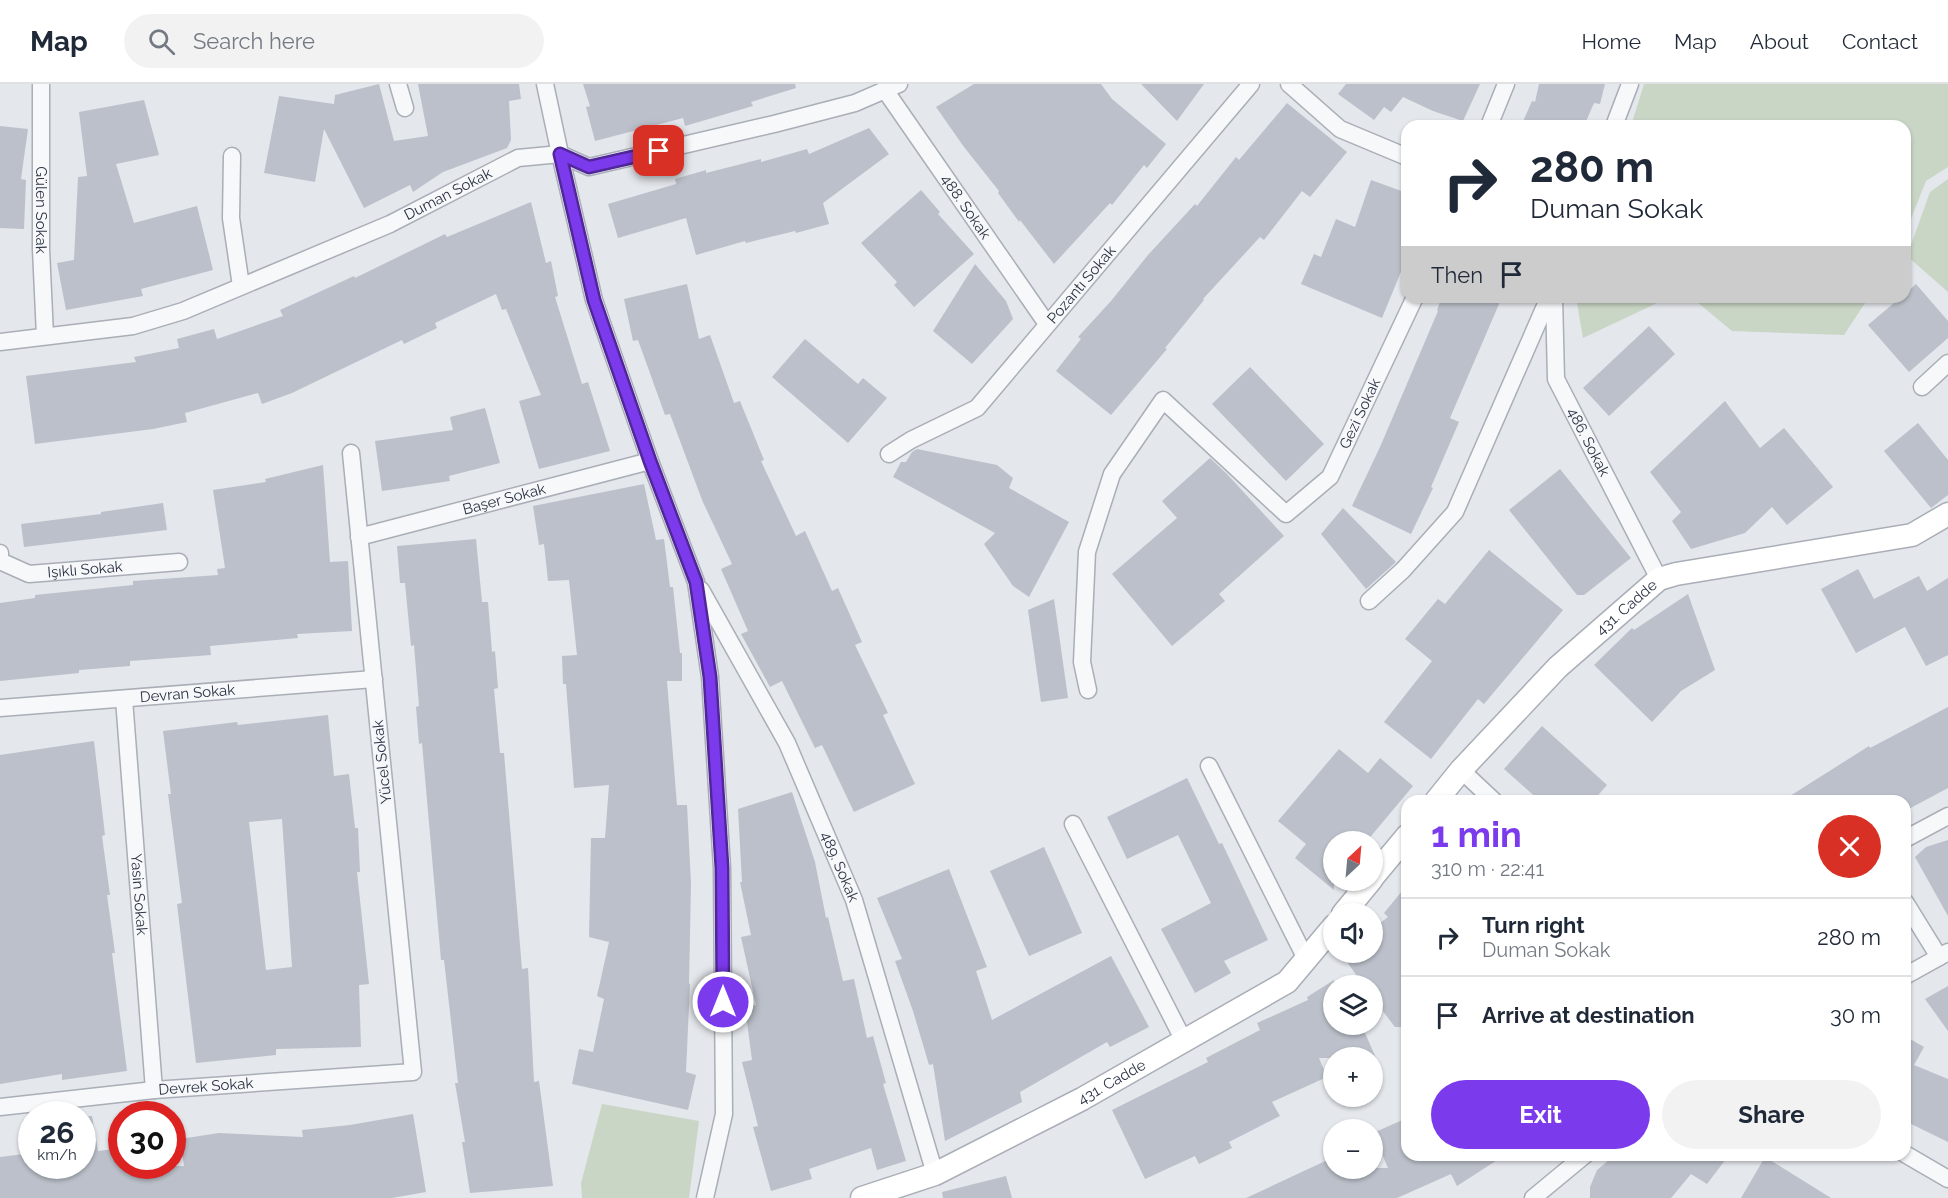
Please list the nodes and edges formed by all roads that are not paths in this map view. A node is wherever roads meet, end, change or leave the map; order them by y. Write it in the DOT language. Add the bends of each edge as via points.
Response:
graph roads {
  1 [pos="41,84"];
  2 [pos="398,84"];
  3 [pos="545,84"];
  4 [pos="1251,84"];
  5 [pos="1289,84"];
  6 [pos="1506,84"];
  7 [pos="1630,84"];
  8 [pos="892,87"];
  9 [pos="405,108"];
  10 [pos="1491,120"];
  11 [pos="1616,120"];
  12 [pos="560,154"];
  13 [pos="1401,154"];
  14 [pos="232,156"];
  15 [pos="241,286"];
  16 [pos="1412,303"];
  17 [pos="1546,303"];
  18 [pos="1554,303"];
  19 [pos="1047,324"];
  20 [pos="45,336"];
  21 [pos="0,342"];
  22 [pos="1948,363"];
  23 [pos="1923,387"];
  24 [pos="351,453"];
  25 [pos="889,454"];
  26 [pos="650,461"];
  27 [pos="1948,514"];
  28 [pos="359,537"];
  29 [pos="0,553"];
  30 [pos="179,562"];
  31 [pos="1659,579"];
  32 [pos="696,582"];
  33 [pos="1369,601"];
  34 [pos="374,679"];
  35 [pos="1088,690"];
  36 [pos="124,699"];
  37 [pos="0,708"];
  38 [pos="1209,766"];
  39 [pos="1461,770"];
  40 [pos="1441,795"];
  41 [pos="1488,795"];
  42 [pos="1948,816"];
  43 [pos="1074,824"];
  44 [pos="1911,836"];
  45 [pos="1401,843"];
  46 [pos="1383,865"];
  47 [pos="1362,891"];
  48 [pos="1352,903"];
  49 [pos="1911,910"];
  50 [pos="1323,939"];
  51 [pos="1944,954"];
  52 [pos="1306,959"];
  53 [pos="1911,973"];
  54 [pos="1184,1041"];
  55 [pos="413,1072"];
  56 [pos="154,1090"];
  57 [pos="0,1107"];
  58 [pos="1911,1157"];
  59 [pos="1579,1161"];
  60 [pos="935,1174"];
  61 [pos="1948,1179"];
  62 [pos="1541,1196"];
  63 [pos="705,1198"];
  64 [pos="862,1198"];
  1 -- 20 [label="street, Gülen Sokak"];
  2 -- 9 [label="street"];
  3 -- 12 [label="street"];
  4 -- 19 [label="street, Pozantı Sokak"];
  5 -- 13 [label="street" via="1340,129"];
  6 -- 10 [label="street"];
  7 -- 11 [label="street"];
  8 -- 12 [label="street, Duman Sokak" via="855,103 589,167"];
  8 -- 19 [label="street, 488. Sokak"];
  12 -- 15 [label="street, Duman Sokak" via="518,158 390,224"];
  12 -- 26 [label="street" via="594,300"];
  14 -- 15 [label="street" via="231,218"];
  15 -- 20 [label="street, Duman Sokak" via="183,311 133,326"];
  16 -- 35 [label="street, Gezi Sokak" via="1330,477 1286,514 1163,400 1112,474 1087,552 1082,662"];
  17 -- 33 [label="street" via="1455,512"];
  18 -- 31 [label="street, 486. Sokak" via="1556,379"];
  19 -- 25 [label="street, Pozantı Sokak" via="977,408"];
  20 -- 21 [label="street, Duman Sokak"];
  22 -- 23 [label="street"];
  24 -- 28 [label="street, Yücel Sokak"];
  26 -- 28 [label="street, Başer Sokak"];
  26 -- 32 [label="street"];
  27 -- 31 [label="street, 431. Cadde" via="1912,536"];
  28 -- 34 [label="street, Yücel Sokak"];
  29 -- 30 [label="street, Işıklı Sokak" via="0,561 29,574"];
  31 -- 39 [label="street, 431. Cadde" via="1558,667"];
  32 -- 60 [label="street, 489. Sokak" via="787,743 854,900"];
  32 -- 63 [label="street" via="710,677 722,868 724,1114"];
  34 -- 36 [label="street, Devran Sokak"];
  34 -- 55 [label="street, Yücel Sokak"];
  36 -- 37 [label="street, Devran Sokak"];
  36 -- 56 [label="street, Yasin Sokak"];
  38 -- 52 [label="street"];
  39 -- 40 [label="street, 431. Cadde"];
  39 -- 41 [label="street"];
  42 -- 44 [label="street"];
  43 -- 54 [label="street"];
  45 -- 46 [label="street"];
  47 -- 48 [label="street"];
  49 -- 51 [label="street"];
  50 -- 52 [label="street, 431. Cadde"];
  51 -- 53 [label="street"];
  52 -- 54 [label="street, 431. Cadde" via="1287,982"];
  54 -- 60 [label="street, 431. Cadde" via="1083,1099"];
  55 -- 56 [label="street, Devrek Sokak"];
  56 -- 57 [label="street, Devrek Sokak"];
  58 -- 61 [label="street"];
  59 -- 62 [label="street"];
  60 -- 64 [label="street, 431. Cadde"];
}
